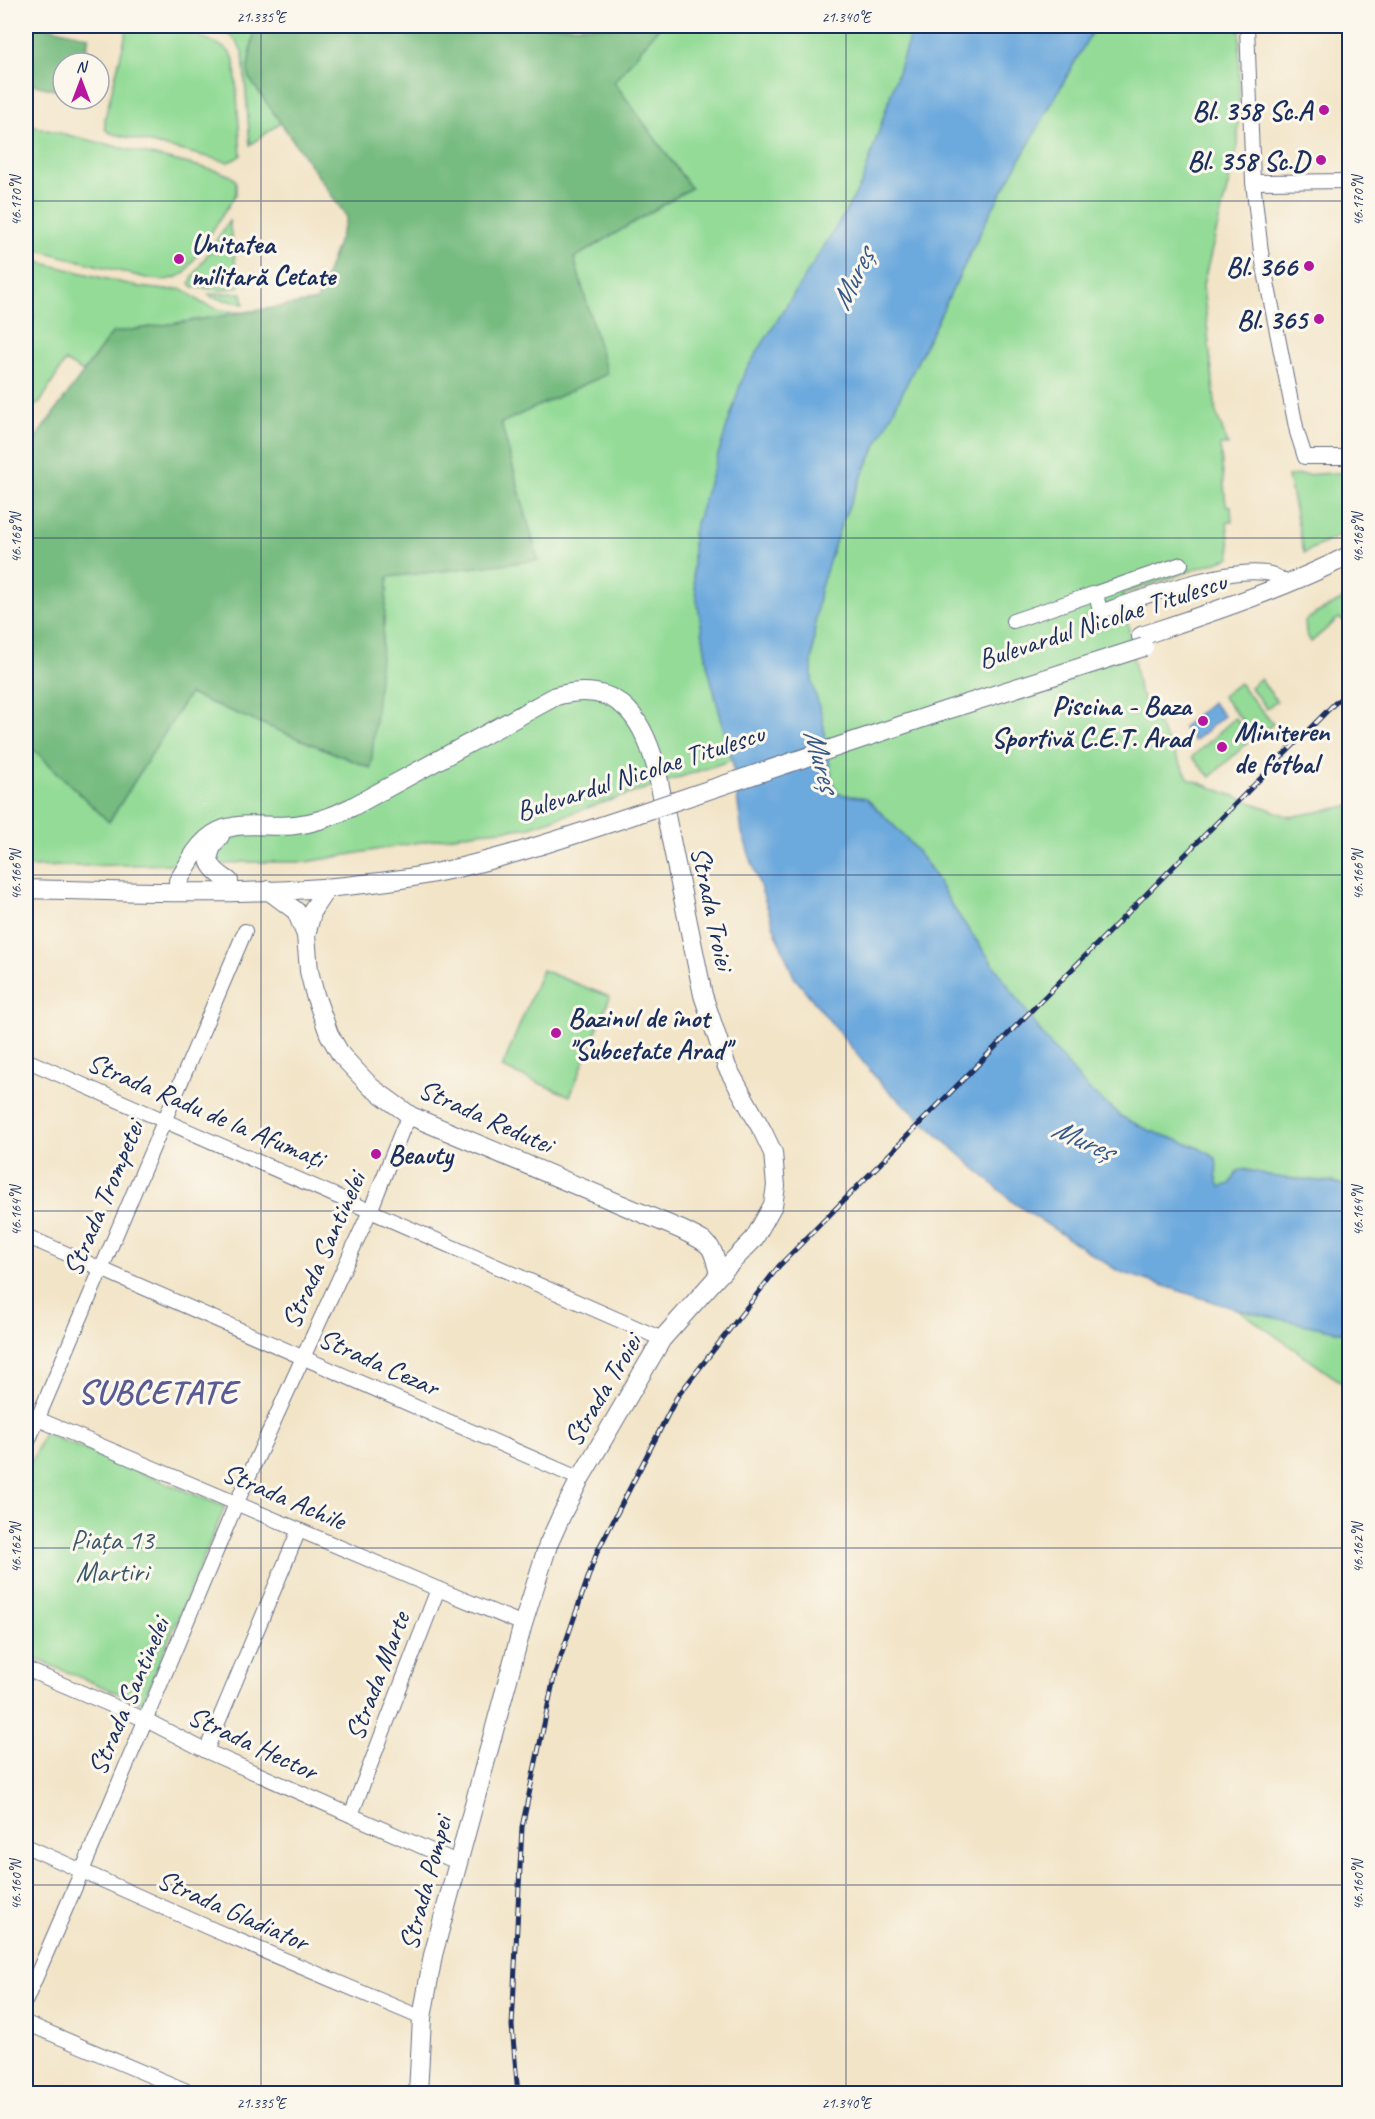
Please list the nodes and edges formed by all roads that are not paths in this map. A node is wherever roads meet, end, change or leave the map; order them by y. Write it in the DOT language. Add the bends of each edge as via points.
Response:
graph roads {
  1 [pos="1247,26"];
  2 [pos="1350,181"];
  3 [pos="1253,182"];
  4 [pos="1350,457"];
  5 [pos="1350,555"];
  6 [pos="1181,564"];
  7 [pos="1350,568"];
  8 [pos="1287,584"];
  9 [pos="1096,594"];
  10 [pos="1013,621"];
  11 [pos="1143,642"];
  12 [pos="635,809"];
  13 [pos="226,829"];
  14 [pos="26,879"];
  15 [pos="178,881"];
  16 [pos="229,881"];
  17 [pos="327,888"];
  18 [pos="26,889"];
  19 [pos="268,890"];
  20 [pos="245,931"];
  21 [pos="306,934"];
  22 [pos="26,1060"];
  23 [pos="411,1116"];
  24 [pos="165,1120"];
  25 [pos="371,1209"];
  26 [pos="26,1236"];
  27 [pos="101,1269"];
  28 [pos="719,1275"];
  29 [pos="663,1339"];
  30 [pos="304,1357"];
  31 [pos="31,1417"];
  32 [pos="26,1446"];
  33 [pos="580,1479"];
  34 [pos="236,1504"];
  35 [pos="298,1530"];
  36 [pos="438,1589"];
  37 [pos="524,1623"];
  38 [pos="26,1669"];
  39 [pos="506,1690"];
  40 [pos="146,1720"];
  41 [pos="206,1751"];
  42 [pos="351,1815"];
  43 [pos="26,1846"];
  44 [pos="459,1863"];
  45 [pos="82,1871"];
  46 [pos="26,2000"];
  47 [pos="422,2018"];
  48 [pos="26,2023"];
  49 [pos="194,2094"];
  50 [pos="418,2094"];
  1 -- 3 [label="street"];
  2 -- 3 [label="street"];
  3 -- 4 [label="street" via="1261,252 1301,447 1305,457"];
  5 -- 8 [label="main road, Bulevardul Nicolae Titulescu"];
  6 -- 9 [label="street"];
  7 -- 11 [label="main road, Bulevardul Nicolae Titulescu" via="1246,614"];
  8 -- 9 [label="street" via="1272,574 1244,573 1202,580 1100,612"];
  8 -- 11 [label="main road, Bulevardul Nicolae Titulescu"];
  9 -- 10 [label="street"];
  11 -- 12 [label="main road, Bulevardul Nicolae Titulescu"];
  12 -- 16 [label="main road, Bulevardul Nicolae Titulescu" via="440,860 381,871"];
  12 -- 17 [label="main road, Bulevardul Nicolae Titulescu" via="532,848 438,872"];
  13 -- 15 [label="main road" via="208,838 194,853"];
  13 -- 16 [label="main road" via="210,849 208,858 213,870"];
  13 -- 28 [label="main road, Strada Troiei" via="248,824 295,825 339,813 556,696 574,691 605,693 629,712 642,727 656,767 713,1030 774,1161 773,1205 754,1239"];
  14 -- 15 [label="main road, Bulevardul Nicolae Titulescu"];
  15 -- 16 [label="main road, Bulevardul Nicolae Titulescu"];
  17 -- 19 [label="main road, Bulevardul Nicolae Titulescu"];
  17 -- 21 [label="main road" via="313,909"];
  18 -- 19 [label="main road, Bulevardul Nicolae Titulescu"];
  19 -- 21 [label="main road" via="296,911"];
  20 -- 24 [label="street, Strada Trompetei"];
  21 -- 23 [label="main road, Strada Redutei" via="311,979 329,1034 341,1055 371,1087"];
  22 -- 24 [label="street, Strada Radu de la Afumați"];
  23 -- 25 [label="street, Strada Santinelei"];
  23 -- 28 [label="main road, Strada Redutei" via="705,1241 713,1249"];
  24 -- 25 [label="street, Strada Radu de la Afumați"];
  24 -- 27 [label="street, Strada Trompetei"];
  25 -- 29 [label="street, Strada Radu de la Afumați"];
  25 -- 30 [label="street, Strada Santinelei"];
  26 -- 27 [label="street, Strada Cezar"];
  27 -- 30 [label="street, Strada Cezar"];
  27 -- 31 [label="street, Strada Trompetei"];
  28 -- 29 [label="main road, Strada Troiei"];
  29 -- 33 [label="main road, Strada Troiei"];
  30 -- 33 [label="street, Strada Cezar"];
  30 -- 34 [label="street, Strada Santinelei"];
  31 -- 32 [label="street"];
  31 -- 34 [label="street, Strada Achile"];
  33 -- 37 [label="main road, Strada Troiei" via="548,1545"];
  34 -- 35 [label="street, Strada Achile"];
  34 -- 40 [label="street, Strada Santinelei"];
  35 -- 36 [label="street, Strada Achile"];
  35 -- 41 [label="street"];
  36 -- 37 [label="street, Strada Achile"];
  36 -- 42 [label="street, Strada Marte"];
  37 -- 39 [label="main road, Strada Troiei"];
  38 -- 40 [label="street, Strada Hector"];
  39 -- 44 [label="main road, Strada Pompei"];
  40 -- 41 [label="street, Strada Hector"];
  40 -- 45 [label="street, Strada Santinelei"];
  41 -- 42 [label="street, Strada Hector"];
  42 -- 44 [label="street, Strada Hector"];
  43 -- 45 [label="street, Strada Gladiator"];
  44 -- 47 [label="main road, Strada Pompei" via="433,1955"];
  45 -- 46 [label="street, Strada Santinelei"];
  45 -- 47 [label="street, Strada Gladiator"];
  47 -- 50 [label="main road, Strada Pompei"];
  48 -- 49 [label="street"];
}
